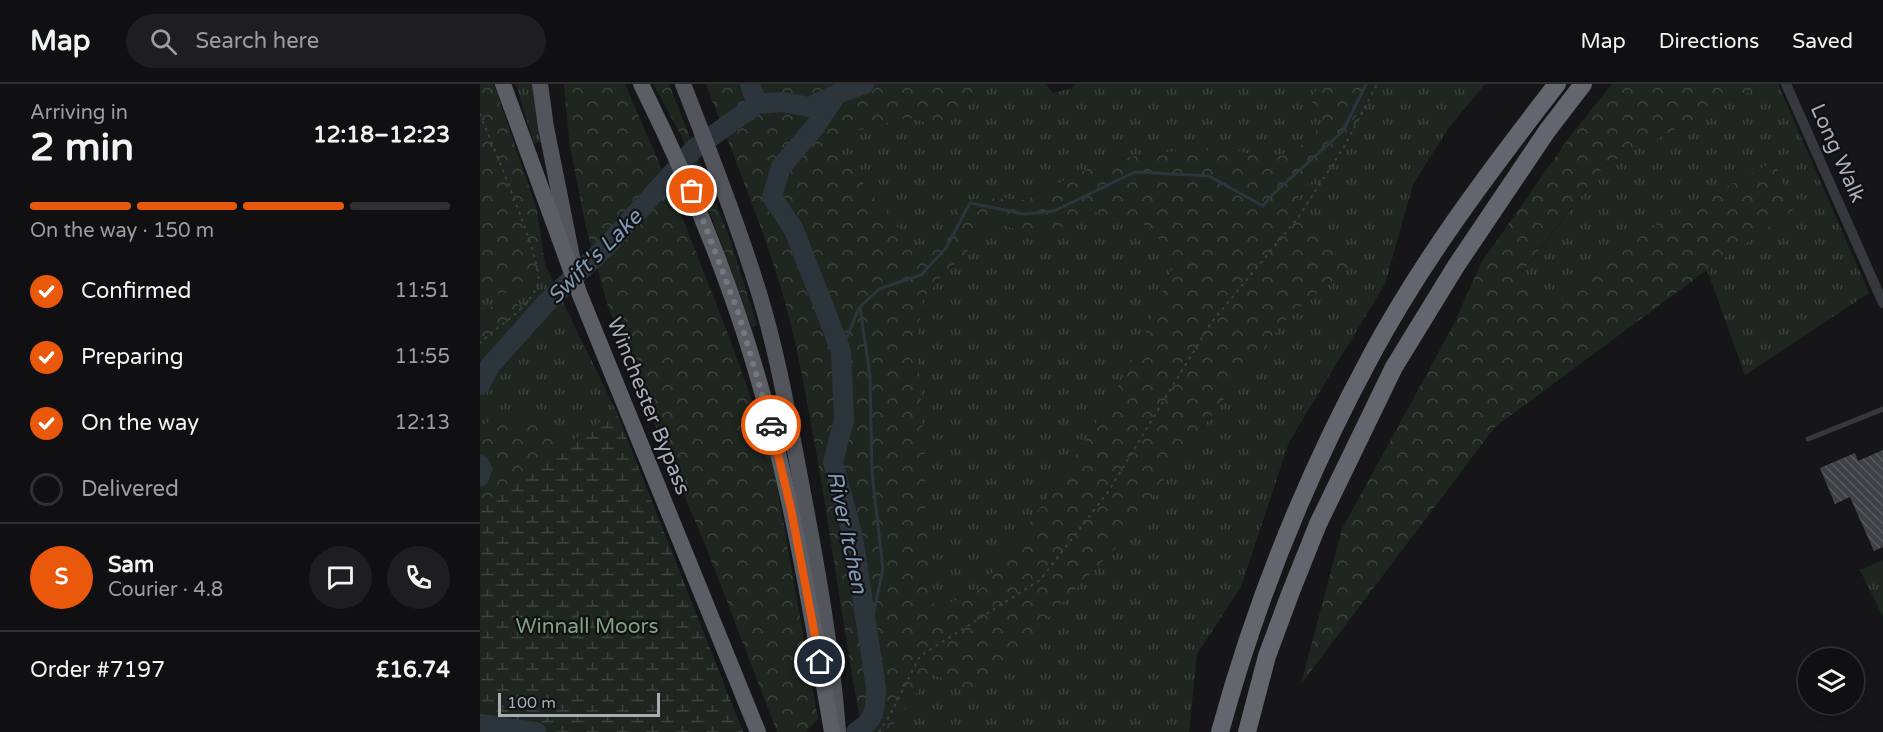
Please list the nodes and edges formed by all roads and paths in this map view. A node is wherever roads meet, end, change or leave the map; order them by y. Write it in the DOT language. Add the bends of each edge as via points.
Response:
graph roads {
  1 [pos="503,84"];
  2 [pos="540,84"];
  3 [pos="641,84"];
  4 [pos="683,84"];
  5 [pos="1377,84"];
  6 [pos="1557,84"];
  7 [pos="1583,84"];
  8 [pos="1786,84"];
  9 [pos="480,114"];
  10 [pos="557,215"];
  11 [pos="1883,303"];
  12 [pos="480,343"];
  13 [pos="1883,409"];
  14 [pos="1808,440"];
  15 [pos="832,705"];
  16 [pos="758,732"];
  17 [pos="832,732"];
  18 [pos="838,732"];
  19 [pos="879,732"];
  20 [pos="1220,732"];
  21 [pos="1247,732"];
  1 -- 10 [label="highway, Winchester Bypass"];
  2 -- 10 [label="main road"];
  3 -- 15 [label="highway" via="692,191 738,312 793,519"];
  4 -- 15 [label="main road" via="740,232 785,398 813,547"];
  5 -- 19 [label="path" via="1344,147 1297,219 1211,323 1108,492 1040,580 920,656"];
  6 -- 20 [label="highway" via="1472,196 1373,351 1305,490 1266,586"];
  7 -- 21 [label="highway" via="1462,256 1394,367 1318,524 1267,656"];
  8 -- 11 [label="street, Long Walk"];
  9 -- 12 [label="path" via="534,255 540,282 530,301"];
  10 -- 16 [label="highway, Winchester Bypass" via="580,295"];
  13 -- 14 [label="lane"];
  15 -- 17 [label="highway"];
  15 -- 18 [label="main road"];
}
